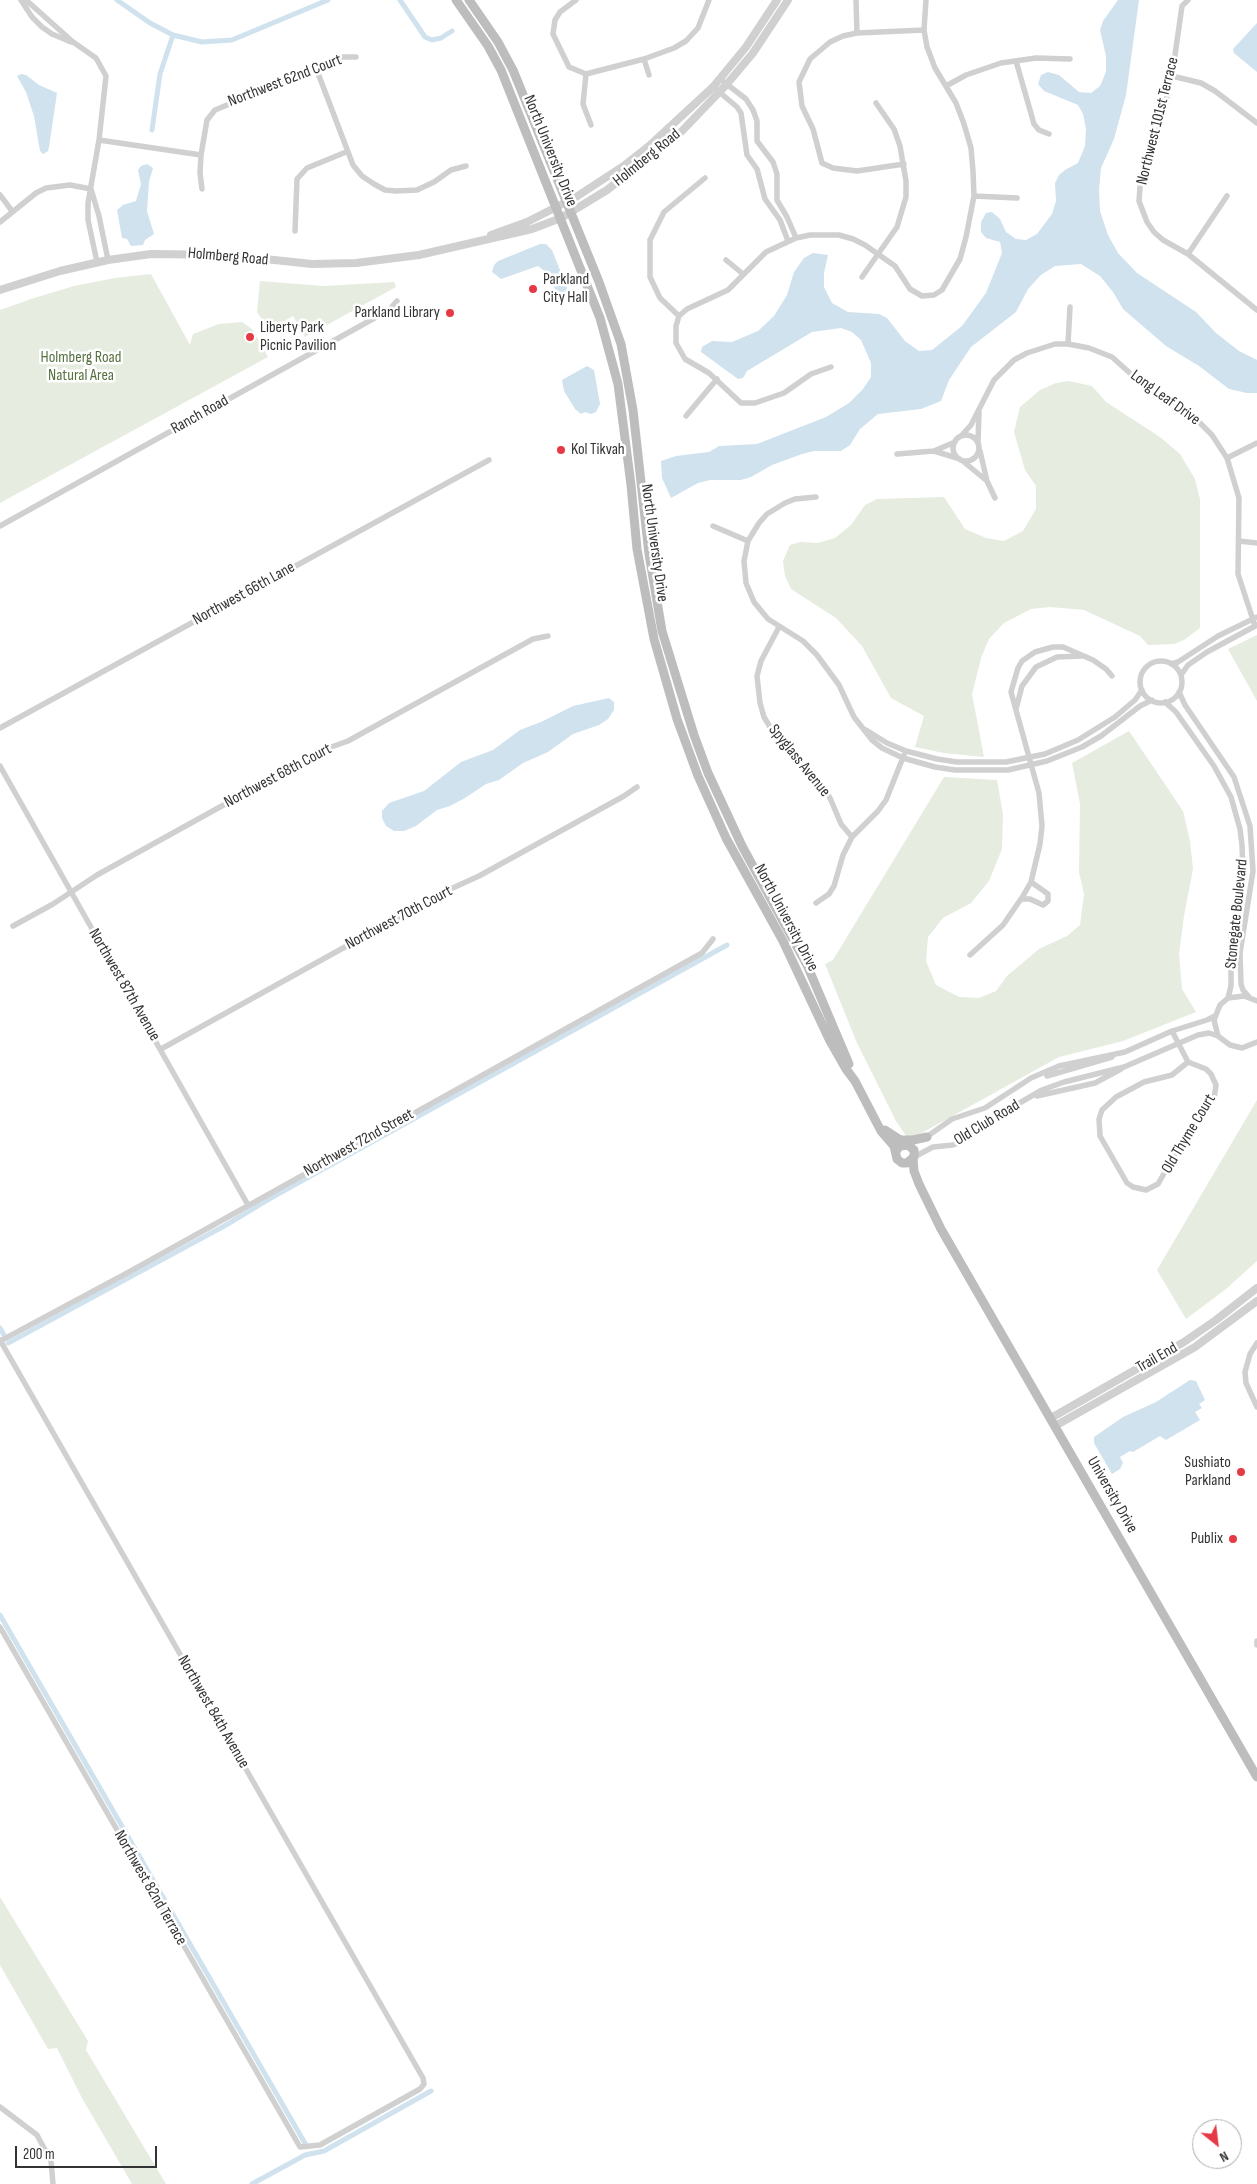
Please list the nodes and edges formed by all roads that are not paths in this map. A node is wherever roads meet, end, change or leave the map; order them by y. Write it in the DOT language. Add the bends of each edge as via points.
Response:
graph roads {
  1 [pos="21,0"];
  2 [pos="26,0"];
  3 [pos="456,0"];
  4 [pos="469,0"];
  5 [pos="576,0"];
  6 [pos="709,0"];
  7 [pos="777,0"];
  8 [pos="788,0"];
  9 [pos="856,0"];
  10 [pos="926,0"];
  11 [pos="1188,0"];
  12 [pos="924,30"];
  13 [pos="858,33"];
  14 [pos="73,42"];
  15 [pos="356,57"];
  16 [pos="1070,59"];
  17 [pos="644,60"];
  18 [pos="1016,60"];
  19 [pos="316,68"];
  20 [pos="586,74"];
  21 [pos="649,75"];
  22 [pos="1172,76"];
  23 [pos="720,78"];
  24 [pos="727,84"];
  25 [pos="946,86"];
  26 [pos="713,87"];
  27 [pos="720,93"];
  28 [pos="876,103"];
  29 [pos="1257,123"];
  30 [pos="591,125"];
  31 [pos="1049,134"];
  32 [pos="99,140"];
  33 [pos="346,152"];
  34 [pos="201,155"];
  35 [pos="904,164"];
  36 [pos="466,166"];
  37 [pos="705,178"];
  38 [pos="91,188"];
  39 [pos="202,189"];
  40 [pos="0,195"];
  41 [pos="974,196"];
  42 [pos="1227,196"];
  43 [pos="1017,198"];
  44 [pos="567,201"];
  45 [pos="557,207"];
  46 [pos="12,211"];
  47 [pos="571,212"];
  48 [pos="88,216"];
  49 [pos="99,216"];
  50 [pos="561,218"];
  51 [pos="0,222"];
  52 [pos="295,231"];
  53 [pos="796,238"];
  54 [pos="788,241"];
  55 [pos="458,246"];
  56 [pos="879,253"];
  57 [pos="1188,254"];
  58 [pos="108,260"];
  59 [pos="726,260"];
  60 [pos="97,262"];
  61 [pos="743,274"];
  62 [pos="862,276"];
  63 [pos="0,290"];
  64 [pos="397,301"];
  65 [pos="1070,307"];
  66 [pos="1257,310"];
  67 [pos="679,316"];
  68 [pos="1068,344"];
  69 [pos="831,367"];
  70 [pos="717,380"];
  71 [pos="980,407"];
  72 [pos="686,416"];
  73 [pos="961,436"];
  74 [pos="955,442"];
  75 [pos="1257,442"];
  76 [pos="978,446"];
  77 [pos="934,451"];
  78 [pos="897,454"];
  79 [pos="957,458"];
  80 [pos="1227,458"];
  81 [pos="489,460"];
  82 [pos="963,461"];
  83 [pos="987,481"];
  84 [pos="816,497"];
  85 [pos="995,498"];
  86 [pos="0,526"];
  87 [pos="713,526"];
  88 [pos="748,540"];
  89 [pos="1239,541"];
  90 [pos="1257,543"];
  91 [pos="1255,618"];
  92 [pos="1256,625"];
  93 [pos="778,627"];
  94 [pos="548,636"];
  95 [pos="1084,656"];
  96 [pos="1171,664"];
  97 [pos="1181,675"];
  98 [pos="1112,676"];
  99 [pos="675,677"];
  100 [pos="665,679"];
  101 [pos="1142,690"];
  102 [pos="1179,692"];
  103 [pos="1152,700"];
  104 [pos="1165,702"];
  105 [pos="1016,712"];
  106 [pos="0,728"];
  107 [pos="863,728"];
  108 [pos="906,751"];
  109 [pos="903,758"];
  110 [pos="1029,758"];
  111 [pos="1032,765"];
  112 [pos="0,766"];
  113 [pos="637,787"];
  114 [pos="852,836"];
  115 [pos="1031,882"];
  116 [pos="70,891"];
  117 [pos="1022,899"];
  118 [pos="816,903"];
  119 [pos="13,926"];
  120 [pos="713,939"];
  121 [pos="1231,953"];
  122 [pos="1240,953"];
  123 [pos="970,955"];
  124 [pos="1249,997"];
  125 [pos="1228,998"];
  126 [pos="1257,1001"];
  127 [pos="1215,1016"];
  128 [pos="1172,1031"];
  129 [pos="1218,1036"];
  130 [pos="1257,1042"];
  131 [pos="1178,1043"];
  132 [pos="161,1049"];
  133 [pos="1125,1052"];
  134 [pos="1098,1061"];
  135 [pos="1188,1062"];
  136 [pos="1124,1067"];
  137 [pos="1101,1073"];
  138 [pos="855,1081"];
  139 [pos="1024,1085"];
  140 [pos="1007,1096"];
  141 [pos="1031,1097"];
  142 [pos="1013,1107"];
  143 [pos="878,1123"];
  144 [pos="926,1137"];
  145 [pos="899,1139"];
  146 [pos="909,1145"];
  147 [pos="896,1151"];
  148 [pos="914,1158"];
  149 [pos="902,1163"];
  150 [pos="248,1205"];
  151 [pos="942,1229"];
  152 [pos="1257,1288"];
  153 [pos="1257,1301"];
  154 [pos="0,1340"];
  155 [pos="1257,1343"];
  156 [pos="1257,1407"];
  157 [pos="1053,1422"];
  158 [pos="0,1627"];
  159 [pos="1257,1641"];
  160 [pos="1257,1645"];
  161 [pos="1257,1777"];
  162 [pos="0,2107"];
  163 [pos="300,2147"];
  164 [pos="53,2184"];
  1 -- 14 [label="street" via="42,27"];
  2 -- 14 [label="street"];
  3 -- 45 [label="main road, North University Drive" via="501,70"];
  4 -- 44 [label="main road, North University Drive" via="513,70"];
  5 -- 20 [label="street" via="554,20 553,34 569,67"];
  6 -- 17 [label="street" via="698,28 686,41"];
  7 -- 23 [label="street, Holmberg Road" via="746,47"];
  8 -- 24 [label="street, Holmberg Road"];
  9 -- 13 [label="street"];
  10 -- 12 [label="street"];
  11 -- 22 [label="street, Northwest 101st Terrace" via="1182,6"];
  12 -- 13 [label="street"];
  12 -- 25 [label="street" via="935,68"];
  13 -- 35 [label="street" via="843,36 819,50 803,70 799,82 802,106 813,129 822,162 833,168 857,171"];
  14 -- 32 [label="street" via="96,58 106,76"];
  15 -- 19 [label="street, Northwest 62nd Court" via="344,57"];
  16 -- 18 [label="street"];
  17 -- 20 [label="street"];
  17 -- 21 [label="street"];
  18 -- 25 [label="street" via="985,68"];
  18 -- 31 [label="street" via="1034,124"];
  19 -- 33 [label="street"];
  19 -- 34 [label="street, Northwest 62nd Court" via="215,110 207,120"];
  20 -- 30 [label="street" via="583,104"];
  22 -- 29 [label="street" via="1200,83 1215,91"];
  22 -- 57 [label="street, Northwest 101st Terrace" via="1160,126 1143,175 1139,201 1154,232"];
  23 -- 24 [label="street"];
  23 -- 26 [label="street, Holmberg Road"];
  24 -- 27 [label="street, Holmberg Road"];
  24 -- 53 [label="street" via="753,110 758,140 777,174 777,200"];
  25 -- 41 [label="street" via="956,103 971,148"];
  26 -- 27 [label="street"];
  26 -- 44 [label="street, Holmberg Road" via="625,165"];
  27 -- 47 [label="street, Holmberg Road" via="681,132 631,172"];
  27 -- 54 [label="street" via="740,113 747,155 757,169 765,199 777,214"];
  28 -- 35 [label="street" via="894,130"];
  32 -- 34 [label="street"];
  32 -- 38 [label="street"];
  33 -- 36 [label="street" via="362,176 385,190 417,190 451,170"];
  33 -- 52 [label="street" via="307,168 297,179"];
  34 -- 39 [label="street"];
  35 -- 56 [label="street" via="906,197 902,215"];
  37 -- 67 [label="street" via="664,212 650,240 650,277 660,298"];
  38 -- 46 [label="street" via="46,188"];
  38 -- 48 [label="street"];
  38 -- 49 [label="street"];
  40 -- 46 [label="street"];
  41 -- 43 [label="street"];
  41 -- 56 [label="street" via="960,259 942,290 927,297 910,289 894,266"];
  42 -- 57 [label="street"];
  44 -- 45 [label="street, Holmberg Road"];
  44 -- 47 [label="main road, North University Drive"];
  45 -- 50 [label="main road, North University Drive"];
  45 -- 55 [label="street, Holmberg Road" via="504,231"];
  46 -- 51 [label="street"];
  47 -- 50 [label="street, Holmberg Road"];
  47 -- 99 [label="main road, North University Drive" via="621,344 633,410 649,554 662,631"];
  48 -- 49 [label="street"];
  48 -- 60 [label="street"];
  49 -- 58 [label="street"];
  50 -- 55 [label="street, Holmberg Road" via="509,236"];
  50 -- 100 [label="main road, North University Drive" via="600,318 614,368 637,549"];
  53 -- 54 [label="street"];
  53 -- 56 [label="street" via="839,235"];
  54 -- 61 [label="street" via="766,252"];
  55 -- 58 [label="street, Holmberg Road" via="399,259 335,264 187,253"];
  56 -- 62 [label="street"];
  57 -- 66 [label="street, Northwest 101st Terrace"];
  58 -- 60 [label="street, Holmberg Road"];
  59 -- 61 [label="street"];
  60 -- 63 [label="street, Holmberg Road" via="60,270"];
  61 -- 67 [label="street" via="728,290 696,304"];
  64 -- 86 [label="street, Ranch Road" via="389,310"];
  65 -- 68 [label="street"];
  67 -- 70 [label="street" via="675,335 680,352"];
  68 -- 71 [label="street, Long Leaf Drive" via="1040,348 1014,360 994,380"];
  68 -- 80 [label="street, Long Leaf Drive" via="1112,357 1141,383 1182,407 1212,435"];
  69 -- 70 [label="street" via="811,374 784,393 748,404 735,399"];
  70 -- 72 [label="street"];
  71 -- 73 [label="street, Long Leaf Drive"];
  71 -- 76 [label="street, Long Leaf Drive"];
  73 -- 74 [label="street"];
  73 -- 76 [label="street" via="972,437"];
  74 -- 77 [label="street"];
  74 -- 79 [label="street" via="953,450"];
  75 -- 80 [label="street"];
  76 -- 82 [label="street" via="974,459"];
  76 -- 83 [label="street, Long Leaf Drive"];
  77 -- 78 [label="street"];
  77 -- 79 [label="street"];
  79 -- 82 [label="street"];
  80 -- 89 [label="street, Long Leaf Drive" via="1239,498"];
  81 -- 106 [label="street, Northwest 66th Lane"];
  82 -- 83 [label="street, Long Leaf Drive"];
  83 -- 85 [label="street, Long Leaf Drive"];
  84 -- 88 [label="street" via="795,499 775,508 759,523"];
  87 -- 88 [label="street"];
  88 -- 93 [label="street" via="744,572 750,593 760,611"];
  89 -- 90 [label="street"];
  89 -- 91 [label="street, Long Leaf Drive" via="1238,574"];
  91 -- 92 [label="street, Long Leaf Drive"];
  91 -- 96 [label="street"];
  92 -- 97 [label="street" via="1207,652 1188,665"];
  93 -- 107 [label="street" via="817,654 840,685 854,717"];
  93 -- 114 [label="street, Spyglass Avenue" via="760,661 757,676 764,716 774,732 822,786 840,824"];
  94 -- 116 [label="street, Northwest 68th Court" via="533,639 348,741 323,750"];
  95 -- 98 [label="street"];
  95 -- 105 [label="street" via="1058,657 1036,667 1022,686"];
  95 -- 105 [label="street" via="1074,650 1053,647 1028,656 1014,676 1011,692"];
  96 -- 97 [label="street"];
  96 -- 101 [label="street" via="1162,661 1148,666 1142,675"];
  97 -- 102 [label="street"];
  99 -- 100 [label="main road"];
  99 -- 138 [label="main road, North University Drive" via="718,797 807,965"];
  100 -- 138 [label="main road, North University Drive" via="677,719 726,838 783,940 830,1041"];
  101 -- 103 [label="street"];
  101 -- 110 [label="street" via="1135,700 1097,730 1061,748"];
  102 -- 104 [label="street"];
  102 -- 122 [label="street, Stonegate Boulevard" via="1234,777 1250,826 1253,871"];
  103 -- 104 [label="street"];
  103 -- 111 [label="street" via="1082,748"];
  104 -- 121 [label="street, Stonegate Boulevard" via="1176,712 1214,766 1231,796 1236,814 1243,872"];
  105 -- 110 [label="street"];
  107 -- 108 [label="street"];
  107 -- 109 [label="street" via="882,748"];
  108 -- 109 [label="street"];
  108 -- 110 [label="street" via="957,762 1006,762"];
  109 -- 111 [label="street" via="955,770 984,771"];
  109 -- 114 [label="street" via="886,800"];
  110 -- 111 [label="street"];
  111 -- 115 [label="street" via="1039,792 1042,826"];
  112 -- 116 [label="street, Northwest 87th Avenue"];
  113 -- 132 [label="street, Northwest 70th Court"];
  114 -- 118 [label="street" via="834,886"];
  115 -- 117 [label="street"];
  115 -- 117 [label="street" via="1048,894 1048,901 1043,904"];
  116 -- 119 [label="street, Northwest 68th Court"];
  116 -- 132 [label="street, Northwest 87th Avenue"];
  117 -- 123 [label="street" via="1003,925"];
  120 -- 150 [label="street, Northwest 72nd Street" via="702,953"];
  121 -- 122 [label="street"];
  121 -- 125 [label="street, Stonegate Boulevard"];
  122 -- 124 [label="street, Stonegate Boulevard" via="1241,984"];
  124 -- 125 [label="street"];
  124 -- 126 [label="street"];
  125 -- 127 [label="street"];
  127 -- 128 [label="street, Old Club Road"];
  127 -- 129 [label="street"];
  128 -- 131 [label="street"];
  128 -- 133 [label="street, Old Club Road"];
  129 -- 130 [label="street" via="1234,1047 1247,1047"];
  129 -- 131 [label="street, Old Club Road" via="1209,1033"];
  131 -- 135 [label="street"];
  131 -- 136 [label="street, Old Club Road"];
  132 -- 150 [label="street, Northwest 87th Avenue"];
  133 -- 134 [label="street, Old Club Road"];
  133 -- 139 [label="street, Old Club Road" via="1059,1066 1031,1078"];
  134 -- 137 [label="street"];
  134 -- 139 [label="street, Old Club Road" via="1052,1073"];
  135 -- 135 [label="street, Old Thyme Court" via="1172,1075 1129,1089 1102,1110 1098,1126 1100,1136 1132,1187 1146,1190 1158,1184 1185,1136 1214,1099 1216,1085 1211,1074"];
  136 -- 137 [label="street, Old Club Road"];
  136 -- 141 [label="street, Old Club Road" via="1095,1083"];
  137 -- 141 [label="street, Old Club Road" via="1064,1082"];
  138 -- 143 [label="main road, North University Drive"];
  139 -- 140 [label="street, Old Club Road"];
  140 -- 142 [label="street"];
  140 -- 144 [label="street, Old Club Road" via="985,1108 952,1119"];
  141 -- 142 [label="street, Old Club Road"];
  142 -- 148 [label="street, Old Club Road" via="962,1142 932,1147"];
  143 -- 145 [label="main road"];
  143 -- 147 [label="main road"];
  144 -- 145 [label="main road"];
  144 -- 146 [label="street, Old Club Road"];
  145 -- 146 [label="main road"];
  146 -- 147 [label="main road" via="900,1146"];
  146 -- 148 [label="main road" via="914,1150"];
  147 -- 149 [label="main road"];
  148 -- 149 [label="main road"];
  148 -- 151 [label="main road, University Drive" via="916,1176"];
  149 -- 151 [label="main road, University Drive"];
  150 -- 154 [label="street, Northwest 72nd Street"];
  151 -- 157 [label="main road, University Drive"];
  152 -- 157 [label="street, Trail End" via="1184,1342"];
  153 -- 157 [label="street, Trail End" via="1195,1347"];
  154 -- 163 [label="street, Northwest 84th Avenue" via="423,2078 424,2084 420,2089 320,2145"];
  155 -- 156 [label="street" via="1247,1362 1246,1383"];
  157 -- 161 [label="main road, University Drive"];
  158 -- 163 [label="street, Northwest 82nd Terrace"];
  159 -- 160 [label="street"];
  162 -- 164 [label="street" via="37,2135 51,2160"];
}
